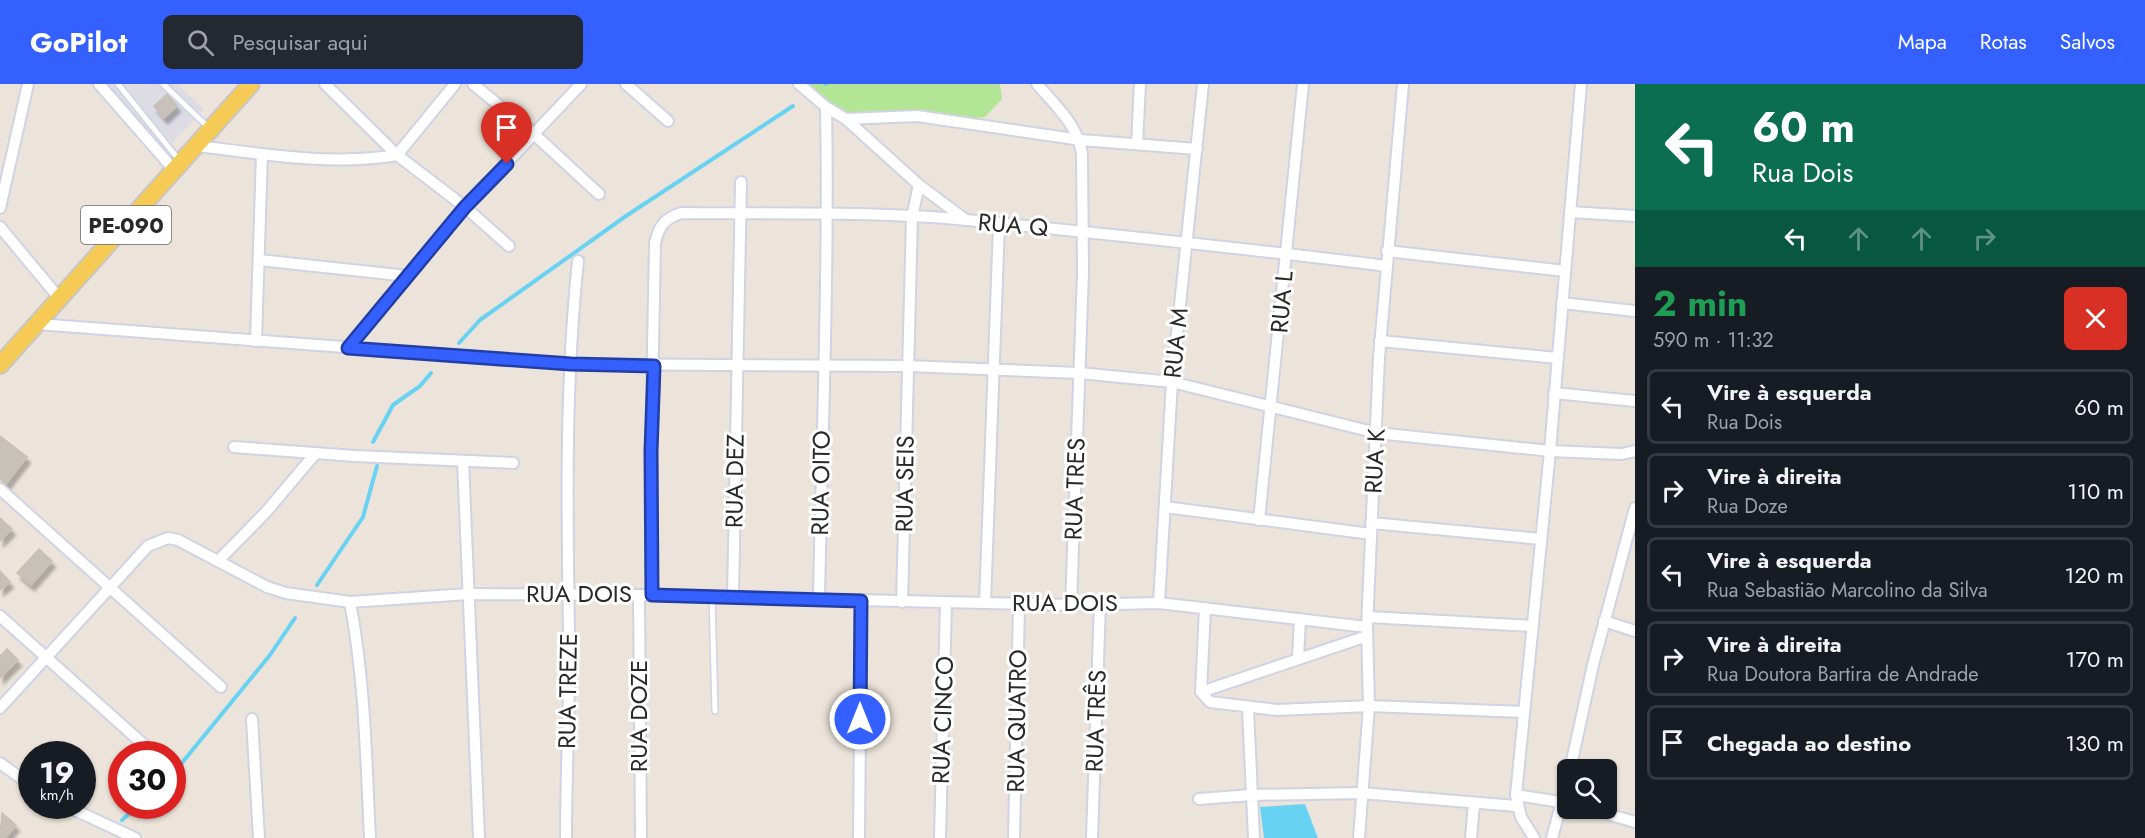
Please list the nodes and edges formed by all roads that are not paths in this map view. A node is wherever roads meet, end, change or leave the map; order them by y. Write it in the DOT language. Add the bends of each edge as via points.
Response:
graph roads {
  1 [pos="28,84"];
  2 [pos="99,84"];
  3 [pos="118,84"];
  4 [pos="163,84"];
  5 [pos="251,84"];
  6 [pos="325,84"];
  7 [pos="455,84"];
  8 [pos="473,84"];
  9 [pos="582,84"];
  10 [pos="626,84"];
  11 [pos="799,84"];
  12 [pos="1037,84"];
  13 [pos="1140,84"];
  14 [pos="1203,84"];
  15 [pos="1303,84"];
  16 [pos="1402,84"];
  17 [pos="1581,84"];
  18 [pos="826,107"];
  19 [pos="846,119"];
  20 [pos="668,121"];
  21 [pos="211,130"];
  22 [pos="535,135"];
  23 [pos="1081,140"];
  24 [pos="1137,144"];
  25 [pos="198,146"];
  26 [pos="1197,149"];
  27 [pos="262,154"];
  28 [pos="397,155"];
  29 [pos="179,167"];
  30 [pos="741,182"];
  31 [pos="919,185"];
  32 [pos="599,194"];
  33 [pos="465,207"];
  34 [pos="0,208"];
  35 [pos="1570,212"];
  36 [pos="740,213"];
  37 [pos="828,214"];
  38 [pos="1635,216"];
  39 [pos="912,217"];
  40 [pos="967,220"];
  41 [pos="999,225"];
  42 [pos="0,227"];
  43 [pos="1081,230"];
  44 [pos="1188,241"];
  45 [pos="509,246"];
  46 [pos="1387,251"];
  47 [pos="1286,253"];
  48 [pos="259,260"];
  49 [pos="578,261"];
  50 [pos="1386,266"];
  51 [pos="1565,272"];
  52 [pos="408,276"];
  53 [pos="60,299"];
  54 [pos="1562,303"];
  55 [pos="1635,311"];
  56 [pos="37,324"];
  57 [pos="256,341"];
  58 [pos="1380,341"];
  59 [pos="348,348"];
  60 [pos="1557,358"];
  61 [pos="571,364"];
  62 [pos="0,365"];
  63 [pos="736,365"];
  64 [pos="654,366"];
  65 [pos="908,366"];
  66 [pos="823,367"];
  67 [pos="994,371"];
  68 [pos="1078,373"];
  69 [pos="1172,382"];
  70 [pos="1554,393"];
  71 [pos="1635,401"];
  72 [pos="1272,409"];
  73 [pos="1377,434"];
  74 [pos="234,447"];
  75 [pos="1635,451"];
  76 [pos="1550,452"];
  77 [pos="315,454"];
  78 [pos="463,461"];
  79 [pos="513,463"];
  80 [pos="0,489"];
  81 [pos="1165,507"];
  82 [pos="1635,508"];
  83 [pos="1259,520"];
  84 [pos="1371,528"];
  85 [pos="1631,535"];
  86 [pos="1541,539"];
  87 [pos="218,561"];
  88 [pos="111,588"];
  89 [pos="468,594"];
  90 [pos="568,594"];
  91 [pos="639,595"];
  92 [pos="652,595"];
  93 [pos="712,596"];
  94 [pos="733,597"];
  95 [pos="819,599"];
  96 [pos="861,601"];
  97 [pos="350,602"];
  98 [pos="902,602"];
  99 [pos="946,603"];
  100 [pos="985,603"];
  101 [pos="1100,603"];
  102 [pos="1159,603"];
  103 [pos="1020,604"];
  104 [pos="1071,605"];
  105 [pos="1205,609"];
  106 [pos="0,616"];
  107 [pos="1300,619"];
  108 [pos="1604,621"];
  109 [pos="1533,626"];
  110 [pos="1367,627"];
  111 [pos="1635,631"];
  112 [pos="47,658"];
  113 [pos="1298,659"];
  114 [pos="221,687"];
  115 [pos="1201,692"];
  116 [pos="1369,706"];
  117 [pos="0,708"];
  118 [pos="1248,709"];
  119 [pos="715,711"];
  120 [pos="1524,712"];
  121 [pos="252,719"];
  122 [pos="140,741"];
  123 [pos="1573,759"];
  124 [pos="0,763"];
  125 [pos="18,776"];
  126 [pos="1361,793"];
  127 [pos="1251,795"];
  128 [pos="1199,799"];
  129 [pos="1516,801"];
  130 [pos="1557,803"];
  131 [pos="1474,804"];
  132 [pos="1617,817"];
  133 [pos="94,819"];
  134 [pos="1559,819"];
  135 [pos="1635,822"];
  136 [pos="135,838"];
  137 [pos="259,838"];
  138 [pos="370,838"];
  139 [pos="479,838"];
  140 [pos="566,838"];
  141 [pos="641,838"];
  142 [pos="859,838"];
  143 [pos="940,838"];
  144 [pos="1014,838"];
  145 [pos="1092,838"];
  146 [pos="1254,838"];
  147 [pos="1359,838"];
  148 [pos="1472,838"];
  149 [pos="1534,838"];
  150 [pos="1552,838"];
  1 -- 34 [label="street"];
  2 -- 29 [label="street"];
  3 -- 29 [label="lane"];
  4 -- 21 [label="lane"];
  5 -- 21 [label="main road, PE-090"];
  6 -- 28 [label="street"];
  7 -- 28 [label="street"];
  8 -- 22 [label="street"];
  9 -- 22 [label="street"];
  10 -- 20 [label="street"];
  11 -- 18 [label="street"];
  12 -- 23 [label="street"];
  13 -- 24 [label="street"];
  14 -- 26 [label="street, RUA M"];
  15 -- 47 [label="street, RUA L"];
  16 -- 46 [label="street, RUA K"];
  17 -- 35 [label="street"];
  18 -- 19 [label="street"];
  18 -- 37 [label="street, RUA OITO"];
  19 -- 23 [label="street" via="917,116"];
  19 -- 31 [label="street"];
  21 -- 25 [label="main road, PE-090"];
  22 -- 32 [label="street"];
  22 -- 33 [label="street"];
  23 -- 24 [label="street"];
  23 -- 43 [label="street, RUA TRES"];
  24 -- 26 [label="street"];
  25 -- 27 [label="street"];
  25 -- 29 [label="main road, PE-090"];
  26 -- 44 [label="street, RUA M"];
  27 -- 28 [label="street" via="369,160"];
  27 -- 48 [label="street"];
  28 -- 33 [label="street"];
  29 -- 53 [label="main road, PE-090"];
  30 -- 36 [label="street, RUA DEZ"];
  31 -- 39 [label="street, RUA SEIS"];
  31 -- 40 [label="street"];
  33 -- 45 [label="street"];
  33 -- 52 [label="street"];
  35 -- 38 [label="street"];
  35 -- 51 [label="street"];
  36 -- 37 [label="street, RUA Q"];
  36 -- 63 [label="street, RUA DEZ"];
  36 -- 64 [label="street, RUA Q" via="681,213 667,218 659,228 655,243"];
  37 -- 39 [label="street, RUA Q"];
  37 -- 66 [label="street, RUA OITO"];
  39 -- 40 [label="street, RUA Q"];
  39 -- 65 [label="street, RUA SEIS"];
  40 -- 41 [label="street, RUA Q"];
  41 -- 43 [label="street, RUA Q"];
  41 -- 67 [label="street"];
  42 -- 53 [label="street"];
  43 -- 44 [label="street, RUA Q"];
  43 -- 68 [label="street, RUA TRES"];
  44 -- 47 [label="street, RUA Q"];
  44 -- 69 [label="street, RUA M"];
  46 -- 50 [label="street, RUA K"];
  46 -- 51 [label="street"];
  47 -- 50 [label="street, RUA Q"];
  47 -- 72 [label="street, RUA L"];
  48 -- 52 [label="street"];
  48 -- 57 [label="street"];
  49 -- 61 [label="street, RUA TREZE"];
  50 -- 58 [label="street, RUA K"];
  51 -- 54 [label="street"];
  52 -- 59 [label="street"];
  53 -- 56 [label="main road, PE-090"];
  54 -- 55 [label="street"];
  54 -- 60 [label="street"];
  56 -- 57 [label="street"];
  56 -- 62 [label="main road, PE-090"];
  57 -- 59 [label="street"];
  58 -- 60 [label="street"];
  58 -- 73 [label="street, RUA K"];
  59 -- 61 [label="street"];
  60 -- 70 [label="street"];
  61 -- 64 [label="street"];
  61 -- 90 [label="street, RUA TREZE"];
  63 -- 64 [label="street"];
  63 -- 66 [label="street"];
  63 -- 94 [label="street, RUA DEZ"];
  64 -- 92 [label="street"];
  65 -- 66 [label="street"];
  65 -- 67 [label="street"];
  65 -- 98 [label="street, RUA SEIS"];
  66 -- 95 [label="street, RUA OITO"];
  67 -- 68 [label="street"];
  67 -- 100 [label="street"];
  68 -- 69 [label="street"];
  68 -- 104 [label="street, RUA TRES"];
  69 -- 72 [label="street"];
  69 -- 81 [label="street, RUA M"];
  70 -- 71 [label="street"];
  70 -- 76 [label="street"];
  72 -- 73 [label="street"];
  72 -- 83 [label="street, RUA L"];
  73 -- 76 [label="street"];
  73 -- 84 [label="street, RUA K"];
  74 -- 77 [label="street"];
  75 -- 76 [label="street"];
  76 -- 86 [label="street"];
  77 -- 78 [label="street"];
  77 -- 87 [label="street"];
  78 -- 79 [label="street"];
  78 -- 89 [label="street"];
  80 -- 88 [label="street"];
  81 -- 83 [label="street"];
  81 -- 102 [label="street, RUA M"];
  82 -- 85 [label="street"];
  83 -- 84 [label="street"];
  84 -- 86 [label="street"];
  84 -- 110 [label="street, RUA K"];
  85 -- 108 [label="street"];
  86 -- 109 [label="street"];
  87 -- 88 [label="street, RUA DOIS" via="178,540 157,541 147,546"];
  87 -- 97 [label="street, RUA DOIS" via="286,593"];
  88 -- 112 [label="street"];
  88 -- 114 [label="street"];
  89 -- 90 [label="street, RUA DOIS"];
  89 -- 97 [label="street, RUA DOIS"];
  89 -- 139 [label="street"];
  90 -- 91 [label="street, RUA DOIS"];
  90 -- 140 [label="street, RUA TREZE"];
  91 -- 92 [label="street, RUA DOIS"];
  91 -- 141 [label="street, RUA DOZE"];
  92 -- 93 [label="street, RUA DOIS"];
  93 -- 94 [label="street, RUA DOIS"];
  93 -- 119 [label="lane"];
  94 -- 95 [label="street, RUA DOIS"];
  95 -- 96 [label="street, RUA DOIS"];
  96 -- 98 [label="street, RUA DOIS"];
  96 -- 142 [label="street"];
  97 -- 138 [label="street" via="364,714"];
  98 -- 99 [label="street, RUA DOIS"];
  99 -- 100 [label="street, RUA DOIS"];
  99 -- 143 [label="street, RUA CINCO"];
  100 -- 103 [label="street, RUA DOIS"];
  101 -- 102 [label="street, RUA DOIS"];
  101 -- 104 [label="street, RUA DOIS"];
  101 -- 145 [label="street, RUA TRÊS"];
  102 -- 105 [label="street, RUA DOIS"];
  103 -- 104 [label="street, RUA DOIS"];
  103 -- 144 [label="street, RUA QUATRO"];
  105 -- 107 [label="street, RUA DOIS"];
  105 -- 115 [label="street"];
  106 -- 112 [label="street"];
  107 -- 110 [label="street, RUA DOIS"];
  107 -- 113 [label="street"];
  108 -- 111 [label="street"];
  108 -- 123 [label="street"];
  109 -- 110 [label="street, RUA DOIS"];
  109 -- 120 [label="street"];
  110 -- 113 [label="street"];
  110 -- 116 [label="street, RUA K"];
  112 -- 117 [label="street"];
  112 -- 122 [label="street"];
  113 -- 115 [label="street"];
  115 -- 118 [label="street" via="1210,702"];
  116 -- 118 [label="street" via="1305,711"];
  116 -- 120 [label="street"];
  116 -- 126 [label="street, RUA K"];
  118 -- 127 [label="street"];
  120 -- 129 [label="street"];
  121 -- 137 [label="street"];
  124 -- 125 [label="street"];
  126 -- 127 [label="street"];
  126 -- 131 [label="street"];
  126 -- 147 [label="street, RUA K"];
  127 -- 128 [label="street"];
  127 -- 146 [label="street"];
  129 -- 130 [label="street"];
  129 -- 131 [label="street"];
  129 -- 149 [label="street"];
  131 -- 148 [label="street"];
  132 -- 135 [label="street"];
  133 -- 136 [label="street"];
  134 -- 150 [label="street"];
}
